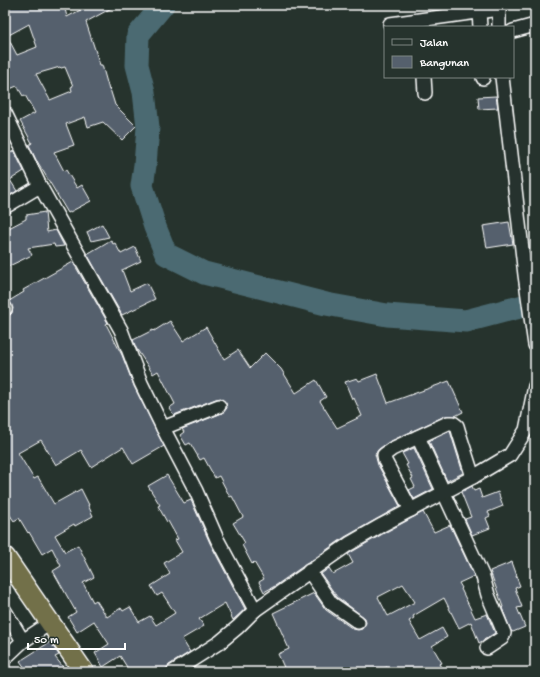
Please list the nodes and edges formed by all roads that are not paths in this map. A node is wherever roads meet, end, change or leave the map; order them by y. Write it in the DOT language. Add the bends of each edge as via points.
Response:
graph roads {
  1 [pos="499,7"];
  2 [pos="479,12"];
  3 [pos="422,23"];
  4 [pos="390,24"];
  5 [pos="535,25"];
  6 [pos="480,26"];
  7 [pos="499,26"];
  8 [pos="514,31"];
  9 [pos="424,78"];
  10 [pos="502,78"];
  11 [pos="425,93"];
  12 [pos="5,114"];
  13 [pos="40,186"];
  14 [pos="5,208"];
  15 [pos="530,275"];
  16 [pos="535,341"];
  17 [pos="535,386"];
  18 [pos="219,406"];
  19 [pos="163,428"];
  20 [pos="418,437"];
  21 [pos="473,477"];
  22 [pos="444,492"];
  23 [pos="411,510"];
  24 [pos="7,565"];
  25 [pos="309,571"];
  26 [pos="255,610"];
  27 [pos="5,611"];
  28 [pos="358,622"];
  29 [pos="50,623"];
  30 [pos="23,641"];
  31 [pos="487,648"];
  32 [pos="5,658"];
  33 [pos="84,672"];
  34 [pos="173,672"];
  1 -- 2 [label="street"];
  1 -- 7 [label="street"];
  2 -- 3 [label="street"];
  2 -- 6 [label="street"];
  3 -- 4 [label="street"];
  5 -- 8 [label="street"];
  9 -- 11 [label="street"];
  10 -- 15 [label="street"];
  12 -- 13 [label="street"];
  13 -- 14 [label="street"];
  13 -- 19 [label="street" via="121,330 141,383"];
  15 -- 16 [label="street" via="527,290"];
  17 -- 21 [label="street" via="526,430 516,447 510,455"];
  18 -- 19 [label="street"];
  19 -- 26 [label="street"];
  20 -- 21 [label="street" via="453,422 457,426"];
  20 -- 22 [label="street"];
  20 -- 23 [label="street" via="384,455 385,462"];
  21 -- 22 [label="street"];
  22 -- 23 [label="street"];
  22 -- 31 [label="street" via="483,576 504,633 502,638"];
  23 -- 25 [label="street" via="382,524"];
  24 -- 29 [label="highway"];
  25 -- 26 [label="street"];
  25 -- 28 [label="street" via="331,603"];
  26 -- 34 [label="street" via="220,642"];
  27 -- 30 [label="street"];
  29 -- 30 [label="street"];
  29 -- 33 [label="highway"];
  30 -- 32 [label="street"];
}
